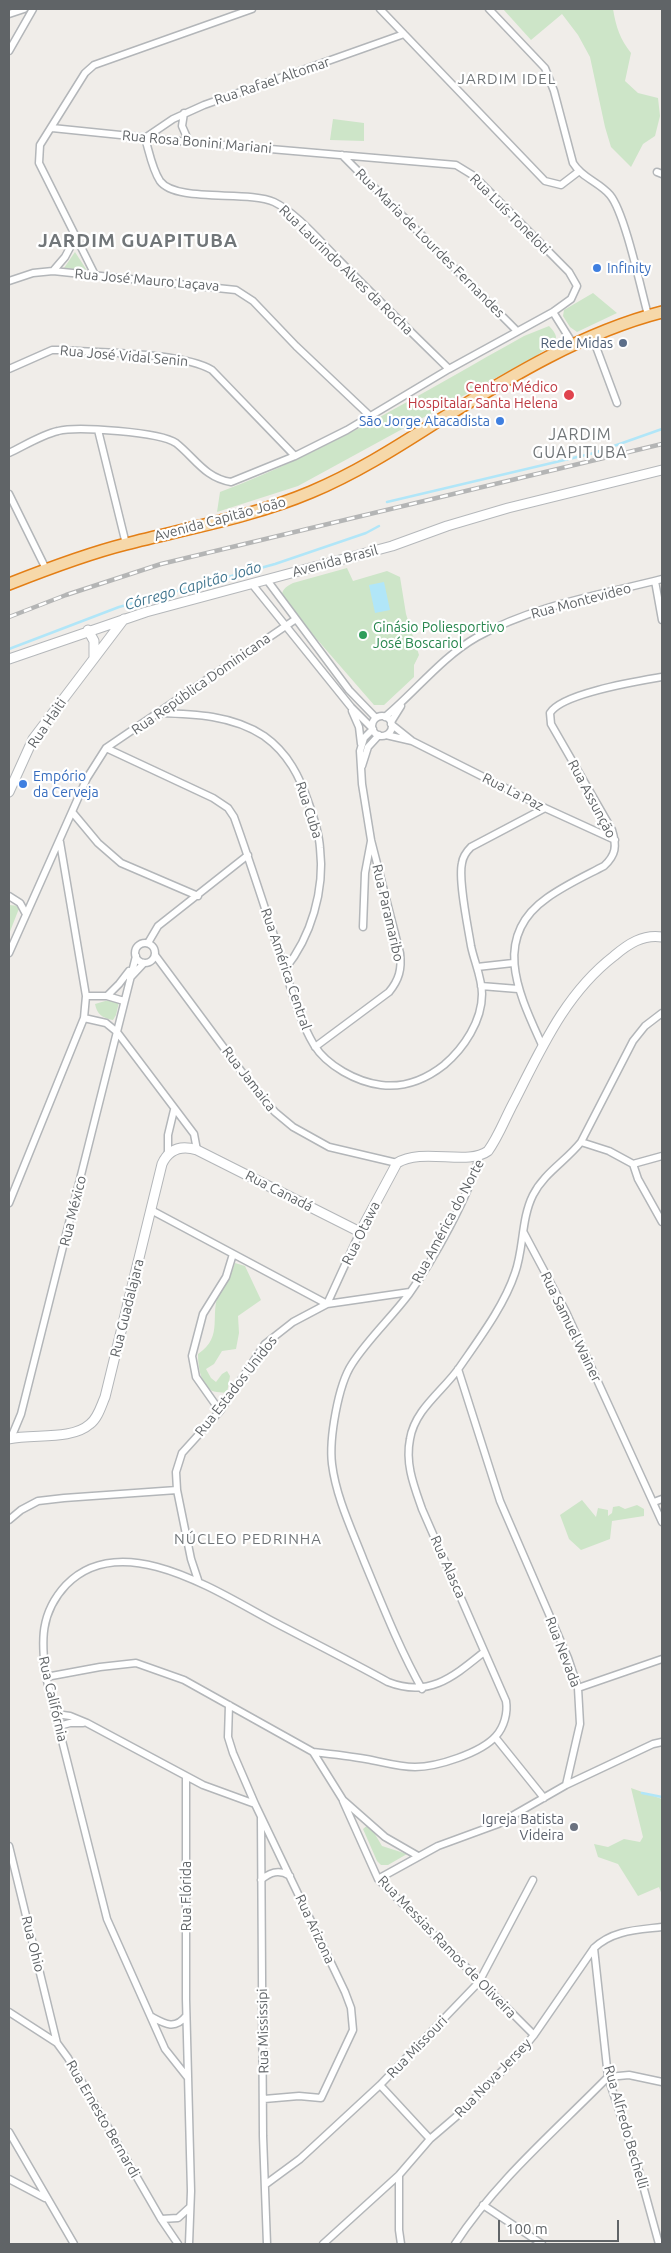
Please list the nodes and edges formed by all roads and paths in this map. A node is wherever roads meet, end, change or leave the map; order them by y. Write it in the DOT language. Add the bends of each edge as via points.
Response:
graph roads {
  1 [pos="24,9"];
  2 [pos="33,9"];
  3 [pos="252,9"];
  4 [pos="380,9"];
  5 [pos="489,9"];
  6 [pos="9,14"];
  7 [pos="404,34"];
  8 [pos="9,51"];
  9 [pos="184,113"];
  10 [pos="52,128"];
  11 [pos="145,138"];
  12 [pos="189,142"];
  13 [pos="342,154"];
  14 [pos="578,172"];
  15 [pos="74,238"];
  16 [pos="53,271"];
  17 [pos="95,275"];
  18 [pos="9,282"];
  19 [pos="553,312"];
  20 [pos="662,312"];
  21 [pos="648,315"];
  22 [pos="517,331"];
  23 [pos="592,336"];
  24 [pos="573,344"];
  25 [pos="9,369"];
  26 [pos="449,369"];
  27 [pos="617,403"];
  28 [pos="370,417"];
  29 [pos="98,430"];
  30 [pos="9,453"];
  31 [pos="295,456"];
  32 [pos="662,470"];
  33 [pos="9,494"];
  34 [pos="126,544"];
  35 [pos="46,570"];
  36 [pos="267,580"];
  37 [pos="659,580"];
  38 [pos="9,584"];
  39 [pos="252,584"];
  40 [pos="124,619"];
  41 [pos="296,619"];
  42 [pos="662,620"];
  43 [pos="286,626"];
  44 [pos="88,630"];
  45 [pos="94,658"];
  46 [pos="9,659"];
  47 [pos="662,677"];
  48 [pos="406,699"];
  49 [pos="351,707"];
  50 [pos="158,713"];
  51 [pos="385,717"];
  52 [pos="376,718"];
  53 [pos="391,723"];
  54 [pos="372,728"];
  55 [pos="383,735"];
  56 [pos="412,741"];
  57 [pos="361,744"];
  58 [pos="106,748"];
  59 [pos="361,769"];
  60 [pos="9,792"];
  61 [pos="544,808"];
  62 [pos="72,813"];
  63 [pos="371,840"];
  64 [pos="615,840"];
  65 [pos="60,842"];
  66 [pos="248,855"];
  67 [pos="9,896"];
  68 [pos="198,896"];
  69 [pos="33,900"];
  70 [pos="20,903"];
  71 [pos="26,914"];
  72 [pos="363,927"];
  73 [pos="662,937"];
  74 [pos="148,944"];
  75 [pos="9,953"];
  76 [pos="155,954"];
  77 [pos="136,956"];
  78 [pos="146,962"];
  79 [pos="513,963"];
  80 [pos="477,967"];
  81 [pos="132,968"];
  82 [pos="165,968"];
  83 [pos="285,969"];
  84 [pos="130,979"];
  85 [pos="481,986"];
  86 [pos="518,989"];
  87 [pos="86,996"];
  88 [pos="107,996"];
  89 [pos="124,1001"];
  90 [pos="662,1013"];
  91 [pos="84,1018"];
  92 [pos="117,1032"];
  93 [pos="542,1046"];
  94 [pos="315,1047"];
  95 [pos="174,1110"];
  96 [pos="581,1142"];
  97 [pos="197,1150"];
  98 [pos="168,1153"];
  99 [pos="479,1156"];
  100 [pos="662,1156"];
  101 [pos="397,1163"];
  102 [pos="633,1164"];
  103 [pos="9,1203"];
  104 [pos="151,1210"];
  105 [pos="662,1222"];
  106 [pos="360,1232"];
  107 [pos="524,1233"];
  108 [pos="233,1254"];
  109 [pos="410,1292"];
  110 [pos="327,1304"];
  111 [pos="458,1369"];
  112 [pos="220,1411"];
  113 [pos="10,1438"];
  114 [pos="177,1490"];
  115 [pos="662,1499"];
  116 [pos="654,1502"];
  117 [pos="9,1520"];
  118 [pos="662,1522"];
  119 [pos="198,1580"];
  120 [pos="484,1652"];
  121 [pos="662,1658"];
  122 [pos="46,1677"];
  123 [pos="578,1688"];
  124 [pos="422,1689"];
  125 [pos="229,1705"];
  126 [pos="56,1714"];
  127 [pos="87,1723"];
  128 [pos="59,1726"];
  129 [pos="495,1737"];
  130 [pos="662,1742"];
  131 [pos="313,1752"];
  132 [pos="186,1776"];
  133 [pos="566,1785"];
  134 [pos="544,1798"];
  135 [pos="343,1800"];
  136 [pos="255,1804"];
  137 [pos="261,1817"];
  138 [pos="9,1846"];
  139 [pos="418,1856"];
  140 [pos="291,1877"];
  141 [pos="378,1879"];
  142 [pos="261,1880"];
  143 [pos="532,1880"];
  144 [pos="662,1927"];
  145 [pos="594,1948"];
  146 [pos="479,1982"];
  147 [pos="9,2012"];
  148 [pos="186,2016"];
  149 [pos="152,2017"];
  150 [pos="534,2035"];
  151 [pos="57,2043"];
  152 [pos="608,2077"];
  153 [pos="188,2078"];
  154 [pos="662,2082"];
  155 [pos="380,2085"];
  156 [pos="264,2099"];
  157 [pos="9,2132"];
  158 [pos="430,2139"];
  159 [pos="399,2175"];
  160 [pos="9,2179"];
  161 [pos="266,2184"];
  162 [pos="46,2198"];
  163 [pos="483,2205"];
  164 [pos="191,2207"];
  165 [pos="161,2219"];
  166 [pos="74,2244"];
  167 [pos="178,2244"];
  168 [pos="190,2244"];
  169 [pos="267,2244"];
  170 [pos="322,2244"];
  171 [pos="400,2244"];
  172 [pos="455,2244"];
  173 [pos="542,2244"];
  174 [pos="659,2244"];
  1 -- 6 [label="street"];
  2 -- 8 [label="street"];
  3 -- 10 [label="street" via="94,65 85,73"];
  4 -- 7 [label="street"];
  5 -- 14 [label="street" via="545,68"];
  7 -- 9 [label="street, Rua Rafael Altomar"];
  7 -- 14 [label="street" via="545,181 561,185"];
  9 -- 11 [label="street, Rua Rafael Altomar"];
  9 -- 12 [label="street" via="182,126"];
  10 -- 11 [label="street, Rua Rosa Bonini Mariani"];
  10 -- 15 [label="street" via="40,145 38,163"];
  11 -- 12 [label="street, Rua Rosa Bonini Mariani"];
  11 -- 26 [label="street, Rua Laurindo Alves da Rocha" via="157,176 168,187 194,193 264,198 280,204"];
  12 -- 13 [label="street, Rua Rosa Bonini Mariani"];
  13 -- 19 [label="street, Rua Luís Toneloti" via="445,163 465,169 568,272 577,286 570,299"];
  13 -- 22 [label="street, Rua Maria de Lourdes Fernandes"];
  14 -- 21 [label="street" via="603,189 616,205"];
  15 -- 16 [label="street" via="65,257"];
  15 -- 17 [label="street"];
  16 -- 17 [label="street, Rua José Mauro Laçava"];
  16 -- 18 [label="street, Rua José Mauro Laçava" via="33,273"];
  17 -- 28 [label="street, Rua José Mauro Laçava" via="236,290 253,301"];
  19 -- 22 [label="street"];
  19 -- 24 [label="street"];
  20 -- 21 [label="highway, Avenida Capitão João"];
  21 -- 23 [label="highway, Avenida Capitão João"];
  22 -- 26 [label="street"];
  23 -- 24 [label="highway, Avenida Capitão João"];
  23 -- 27 [label="street"];
  24 -- 34 [label="highway, Avenida Capitão João" via="494,387 354,472 312,492 254,513"];
  25 -- 31 [label="street, Rua José Vidal Senin" via="52,350 161,357 202,364 212,370"];
  26 -- 28 [label="street"];
  28 -- 31 [label="street"];
  29 -- 30 [label="street" via="58,431"];
  29 -- 31 [label="street" via="169,439 208,474 231,482"];
  29 -- 34 [label="street"];
  32 -- 36 [label="street, Avenida Brasil" via="508,508 392,546"];
  33 -- 35 [label="street"];
  34 -- 35 [label="highway, Avenida Capitão João"];
  35 -- 38 [label="highway, Avenida Capitão João"];
  36 -- 39 [label="street, Avenida Brasil"];
  36 -- 41 [label="street"];
  37 -- 42 [label="street"];
  37 -- 48 [label="street, Rua Montevideo" via="560,604 492,630 452,655"];
  39 -- 40 [label="street, Avenida Brasil"];
  39 -- 43 [label="street"];
  40 -- 44 [label="street, Avenida Brasil"];
  40 -- 45 [label="street, Rua Haiti"];
  41 -- 43 [label="street, Rua República Dominicana"];
  41 -- 52 [label="street" via="349,690"];
  43 -- 49 [label="street"];
  43 -- 50 [label="street, Rua República Dominicana"];
  44 -- 45 [label="street" via="94,641"];
  44 -- 46 [label="street, Avenida Brasil"];
  45 -- 60 [label="street, Rua Haiti" via="33,739"];
  47 -- 64 [label="street, Rua Assunção" via="564,701 550,713 551,724"];
  48 -- 51 [label="street, Rua Montevideo"];
  48 -- 53 [label="street, Rua Montevideo"];
  49 -- 54 [label="street"];
  49 -- 57 [label="street, Rua Paramaribo" via="359,727"];
  50 -- 58 [label="street, Rua República Dominicana"];
  50 -- 83 [label="street, Rua Cuba" via="225,718 242,724 280,749 304,786 320,847 318,895 303,944"];
  51 -- 52 [label="street"];
  51 -- 53 [label="street"];
  52 -- 54 [label="street"];
  53 -- 55 [label="street" via="391,730"];
  53 -- 56 [label="street, Rua La Paz"];
  54 -- 55 [label="street"];
  54 -- 57 [label="street"];
  55 -- 56 [label="street, Rua La Paz"];
  55 -- 59 [label="street, Rua Paramaribo" via="368,748"];
  56 -- 61 [label="street, Rua La Paz"];
  57 -- 59 [label="street, Rua Paramaribo"];
  58 -- 62 [label="street" via="87,778"];
  58 -- 66 [label="street, Rua América Central" via="222,803 234,817"];
  59 -- 63 [label="street, Rua Paramaribo"];
  61 -- 64 [label="street, Rua La Paz"];
  61 -- 80 [label="street, Rua América Central" via="471,847 464,857 462,879"];
  62 -- 65 [label="street"];
  62 -- 68 [label="street" via="120,863"];
  63 -- 72 [label="street"];
  63 -- 94 [label="street, Rua Paramaribo" via="400,953 400,976 389,992"];
  64 -- 79 [label="street, Rua Assunção" via="616,849 608,862 546,898 531,912 518,936"];
  65 -- 69 [label="street"];
  65 -- 87 [label="street"];
  66 -- 68 [label="street"];
  66 -- 83 [label="street, Rua América Central"];
  67 -- 70 [label="street"];
  68 -- 74 [label="street" via="158,926"];
  69 -- 70 [label="street"];
  69 -- 71 [label="street"];
  70 -- 71 [label="street"];
  71 -- 75 [label="street"];
  73 -- 93 [label="street, Rua América do Norte" via="650,936 633,942 602,965 568,1003"];
  74 -- 76 [label="street"];
  74 -- 77 [label="street" via="138,946"];
  76 -- 78 [label="street"];
  76 -- 82 [label="street, Rua Jamaica"];
  77 -- 78 [label="street"];
  77 -- 81 [label="street, Rua México"];
  78 -- 82 [label="street"];
  78 -- 84 [label="street, Rua México"];
  79 -- 80 [label="street"];
  79 -- 86 [label="street, Rua Assunção"];
  80 -- 85 [label="street, Rua América Central"];
  81 -- 84 [label="street, Rua México"];
  81 -- 88 [label="street"];
  82 -- 101 [label="street, Rua Jamaica" via="275,1112 293,1127 329,1147"];
  83 -- 94 [label="street, Rua América Central"];
  84 -- 89 [label="street, Rua México"];
  85 -- 86 [label="street"];
  85 -- 94 [label="street, Rua América Central" via="477,1019 462,1046 438,1069 418,1081 392,1086 363,1081 331,1062"];
  86 -- 93 [label="street, Rua Assunção"];
  87 -- 88 [label="street"];
  87 -- 91 [label="street"];
  88 -- 89 [label="street"];
  89 -- 92 [label="street, Rua México"];
  90 -- 96 [label="street" via="633,1041"];
  91 -- 92 [label="street" via="106,1023"];
  91 -- 103 [label="street"];
  92 -- 95 [label="street"];
  92 -- 113 [label="street, Rua México" via="22,1414"];
  93 -- 99 [label="street, Rua América do Norte" via="492,1146"];
  95 -- 97 [label="street" via="194,1134"];
  95 -- 98 [label="street, Rua Guadalajara"];
  96 -- 102 [label="street" via="610,1151"];
  96 -- 107 [label="street" via="538,1187 529,1204"];
  97 -- 98 [label="street, Rua Canadá" via="185,1147"];
  97 -- 106 [label="street, Rua Canadá"];
  98 -- 104 [label="street, Rua Guadalajara" via="162,1164"];
  99 -- 101 [label="street, Rua Jamaica" via="425,1156 402,1159"];
  99 -- 109 [label="street, Rua América do Norte" via="472,1180"];
  100 -- 102 [label="street"];
  101 -- 106 [label="street, Rua Otawa"];
  102 -- 105 [label="street"];
  104 -- 108 [label="street"];
  104 -- 113 [label="street, Rua Guadalajara" via="99,1413 91,1424 73,1432"];
  106 -- 110 [label="street, Rua Otawa"];
  107 -- 111 [label="street, Rua Alasca" via="516,1272 505,1297"];
  107 -- 116 [label="street, Rua Samuel Wainer" via="566,1312"];
  108 -- 110 [label="street"];
  108 -- 112 [label="street" via="226,1277 203,1314 192,1356 196,1376"];
  109 -- 110 [label="street, Rua Estados Unidos"];
  109 -- 124 [label="street, Rua América do Norte" via="350,1366 336,1415 332,1464 354,1536 392,1629"];
  110 -- 112 [label="street, Rua Estados Unidos" via="293,1322 265,1344"];
  111 -- 120 [label="street, Rua Alasca" via="416,1422 410,1438 409,1470 422,1509"];
  111 -- 123 [label="street, Rua Nevada" via="500,1501"];
  112 -- 114 [label="street, Rua Estados Unidos" via="182,1453 176,1472"];
  114 -- 117 [label="street" via="38,1502"];
  114 -- 119 [label="street, Rua Estados Unidos" via="190,1559"];
  115 -- 116 [label="street"];
  116 -- 118 [label="street, Rua Samuel Wainer"];
  119 -- 122 [label="street, Rua Califórnia" via="130,1562 112,1562 83,1572 60,1592 46,1621 42,1648"];
  119 -- 124 [label="street, Rua Califórnia" via="388,1682"];
  120 -- 124 [label="street" via="449,1678"];
  120 -- 129 [label="street, Rua Alasca" via="506,1701 506,1717"];
  121 -- 123 [label="street"];
  122 -- 125 [label="street" via="136,1663 184,1680"];
  122 -- 126 [label="street, Rua Califórnia"];
  123 -- 133 [label="street, Rua Nevada" via="580,1724"];
  125 -- 131 [label="street"];
  125 -- 136 [label="street, Rua Arizona" via="228,1737"];
  126 -- 127 [label="street"];
  126 -- 128 [label="street, Rua Califórnia"];
  127 -- 128 [label="street"];
  127 -- 132 [label="street"];
  128 -- 149 [label="street, Rua Califórnia" via="107,1919"];
  129 -- 131 [label="street" via="476,1750 438,1764 417,1767"];
  129 -- 134 [label="street"];
  130 -- 133 [label="street"];
  131 -- 135 [label="street"];
  132 -- 136 [label="street"];
  132 -- 148 [label="street, Rua Flórida"];
  133 -- 134 [label="street"];
  134 -- 139 [label="street" via="498,1824"];
  135 -- 139 [label="street" via="385,1837"];
  135 -- 141 [label="street, Rua Messias Ramos de Oliveira"];
  136 -- 137 [label="street, Rua Arizona"];
  137 -- 140 [label="street, Rua Arizona"];
  137 -- 142 [label="street, Rua Mississipi"];
  138 -- 151 [label="street, Rua Ohio"];
  139 -- 141 [label="street"];
  140 -- 142 [label="street" via="274,1872"];
  140 -- 156 [label="street, Rua Arizona" via="345,1992 351,2008 353,2030 321,2098"];
  141 -- 146 [label="street, Rua Messias Ramos de Oliveira"];
  142 -- 156 [label="street, Rua Mississipi"];
  143 -- 146 [label="street, Rua Missouri"];
  144 -- 145 [label="street, Rua Nova Jersey" via="609,1936"];
  145 -- 150 [label="street, Rua Nova Jersey"];
  145 -- 152 [label="street, Rua Alfredo Bechelli"];
  146 -- 150 [label="street, Rua Messias Ramos de Oliveira"];
  146 -- 155 [label="street, Rua Missouri"];
  147 -- 151 [label="street, Rua Ernesto Bernardi"];
  148 -- 149 [label="street" via="179,2024 170,2025"];
  148 -- 153 [label="street, Rua Flórida"];
  149 -- 153 [label="street, Rua Califórnia" via="165,2049"];
  150 -- 158 [label="street, Rua Nova Jersey" via="490,2083"];
  151 -- 165 [label="street, Rua Ernesto Bernardi"];
  152 -- 154 [label="street" via="629,2075"];
  152 -- 163 [label="street"];
  152 -- 174 [label="street, Rua Alfredo Bechelli"];
  153 -- 164 [label="street, Rua Flórida"];
  155 -- 158 [label="street"];
  155 -- 161 [label="street, Rua Missouri" via="300,2158"];
  156 -- 161 [label="street, Rua Mississipi"];
  157 -- 162 [label="street"];
  158 -- 159 [label="street, Rua Nova Jersey"];
  159 -- 170 [label="street, Rua Nova Jersey"];
  159 -- 171 [label="street"];
  160 -- 162 [label="street"];
  161 -- 169 [label="street, Rua Mississipi"];
  162 -- 166 [label="street"];
  163 -- 172 [label="street"];
  163 -- 173 [label="street"];
  164 -- 165 [label="street" via="178,2218"];
  164 -- 168 [label="street, Rua Flórida"];
  165 -- 167 [label="street, Rua Ernesto Bernardi"];
}
